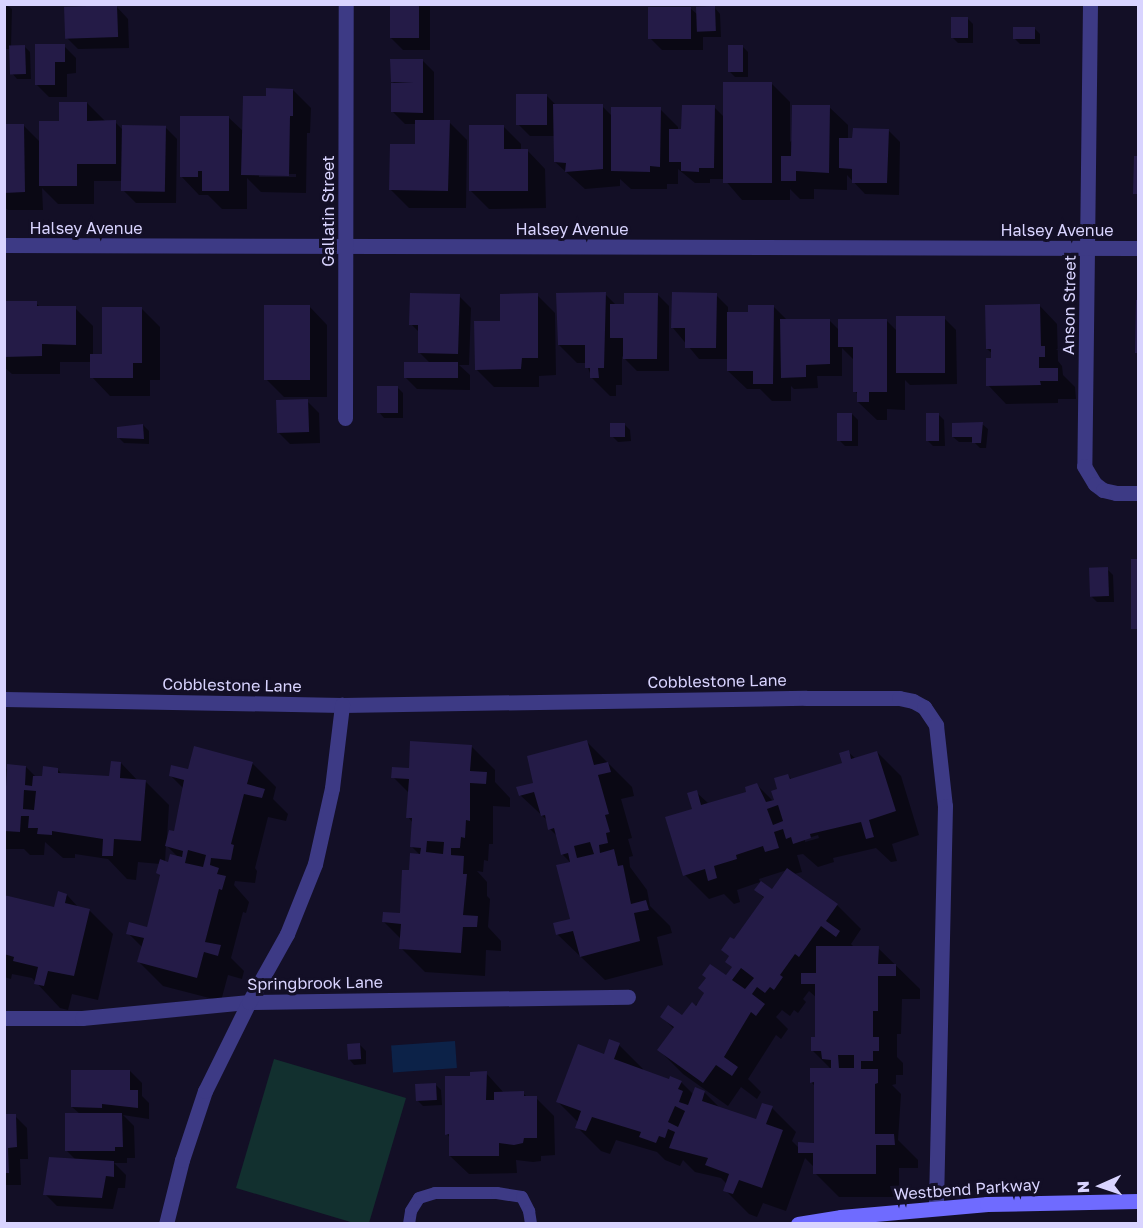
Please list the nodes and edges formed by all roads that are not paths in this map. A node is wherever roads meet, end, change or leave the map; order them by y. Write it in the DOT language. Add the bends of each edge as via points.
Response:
graph roads {
  1 [pos="346,4"];
  2 [pos="1090,4"];
  3 [pos="4,245"];
  4 [pos="345,247"];
  5 [pos="1088,248"];
  6 [pos="1138,248"];
  7 [pos="345,418"];
  8 [pos="1138,493"];
  9 [pos="4,699"];
  10 [pos="342,705"];
  11 [pos="628,997"];
  12 [pos="249,1002"];
  13 [pos="4,1018"];
  14 [pos="1138,1202"];
  15 [pos="936,1207"];
  16 [pos="166,1224"];
  17 [pos="409,1224"];
  18 [pos="531,1224"];
  19 [pos="798,1224"];
  1 -- 4 [label="street, Gallatin Street"];
  2 -- 5 [label="street, Anson Street"];
  3 -- 4 [label="street, Halsey Avenue"];
  4 -- 5 [label="street, Halsey Avenue"];
  4 -- 7 [label="street, Gallatin Street"];
  5 -- 6 [label="street, Halsey Avenue"];
  5 -- 8 [label="street, Anson Street" via="1084,466 1103,490"];
  9 -- 10 [label="street, Cobblestone Lane"];
  10 -- 12 [label="street" via="332,788 315,864 286,934"];
  10 -- 15 [label="street, Cobblestone Lane" via="899,698 924,707 936,725 945,806"];
  11 -- 12 [label="street, Springbrook Lane"];
  12 -- 13 [label="street, Springbrook Lane" via="82,1018"];
  12 -- 16 [label="street" via="205,1091"];
  14 -- 15 [label="street, Westbend Parkway" via="1027,1201"];
  15 -- 19 [label="street, Westbend Parkway"];
  17 -- 18 [label="lane" via="419,1198 435,1193 511,1193 522,1197 530,1211"];
}
